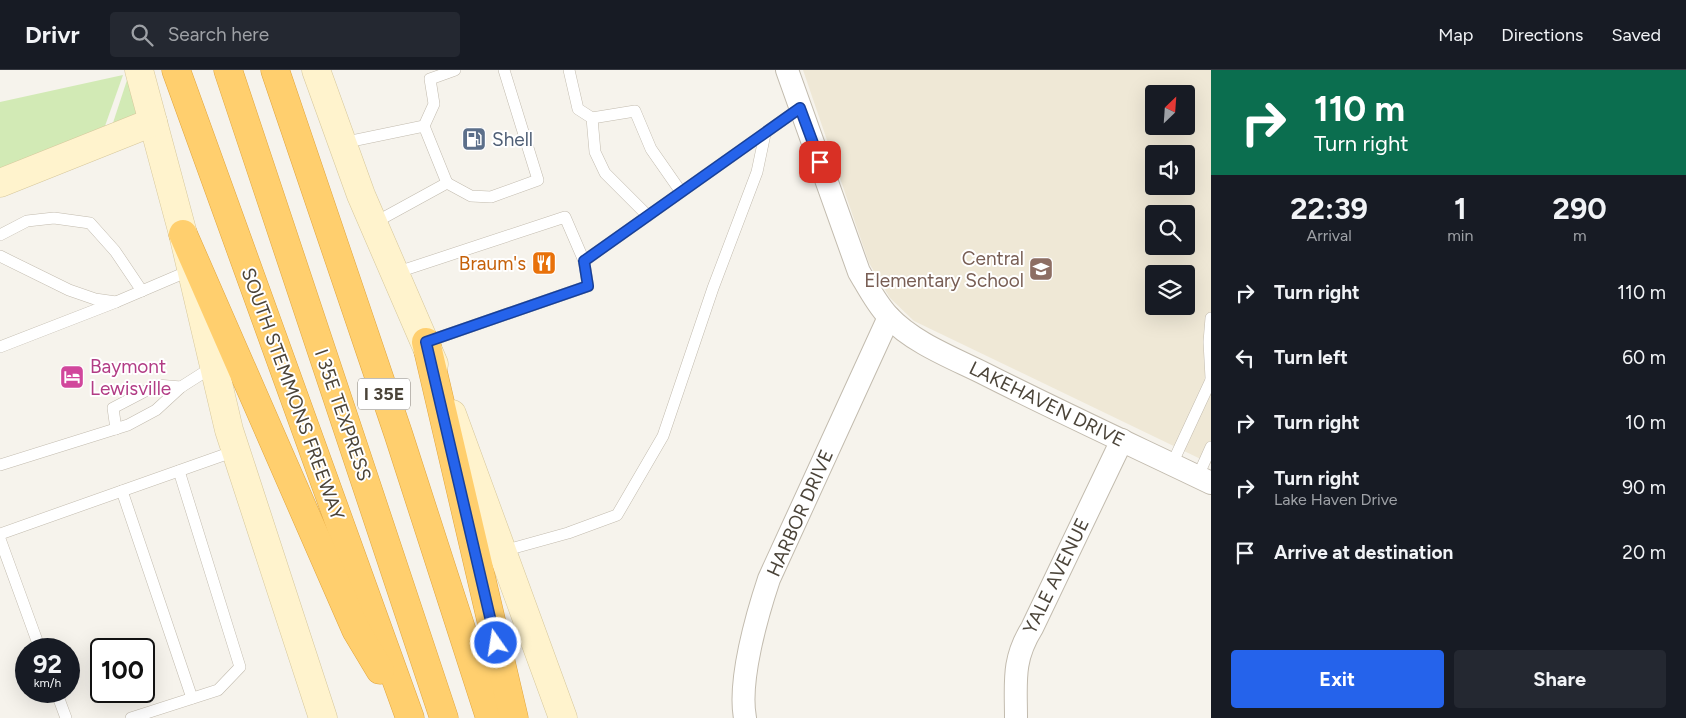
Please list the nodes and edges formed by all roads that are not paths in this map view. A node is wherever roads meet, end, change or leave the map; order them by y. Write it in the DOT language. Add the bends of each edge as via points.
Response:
graph roads {
  1 [pos="138,70"];
  2 [pos="176,70"];
  3 [pos="228,70"];
  4 [pos="275,70"];
  5 [pos="316,70"];
  6 [pos="456,70"];
  7 [pos="504,70"];
  8 [pos="568,70"];
  9 [pos="787,70"];
  10 [pos="428,74"];
  11 [pos="800,108"];
  12 [pos="592,118"];
  13 [pos="153,122"];
  14 [pos="424,126"];
  15 [pos="764,134"];
  16 [pos="342,143"];
  17 [pos="0,182"];
  18 [pos="447,183"];
  19 [pos="681,192"];
  20 [pos="648,216"];
  21 [pos="374,223"];
  22 [pos="183,234"];
  23 [pos="0,235"];
  24 [pos="0,256"];
  25 [pos="584,261"];
  26 [pos="191,270"];
  27 [pos="395,273"];
  28 [pos="142,291"];
  29 [pos="116,302"];
  30 [pos="888,317"];
  31 [pos="1211,318"];
  32 [pos="426,342"];
  33 [pos="0,347"];
  34 [pos="214,366"];
  35 [pos="1211,379"];
  36 [pos="181,387"];
  37 [pos="116,429"];
  38 [pos="1122,440"];
  39 [pos="1211,447"];
  40 [pos="235,450"];
  41 [pos="1172,464"];
  42 [pos="0,465"];
  43 [pos="179,470"];
  44 [pos="1204,480"];
  45 [pos="122,490"];
  46 [pos="0,534"];
  47 [pos="0,538"];
  48 [pos="503,551"];
  49 [pos="36,638"];
  50 [pos="192,698"];
  51 [pos="60,703"];
  52 [pos="66,718"];
  53 [pos="131,718"];
  54 [pos="323,718"];
  55 [pos="410,718"];
  56 [pos="444,718"];
  57 [pos="490,718"];
  58 [pos="514,718"];
  59 [pos="563,718"];
  60 [pos="745,718"];
  61 [pos="1016,718"];
  1 -- 13 [label="main road"];
  2 -- 55 [label="highway, SOUTH STEMMONS FREEWAY"];
  3 -- 56 [label="highway, I 35E TEXPRESS"];
  4 -- 57 [label="highway, I 35E"];
  5 -- 16 [label="main road"];
  6 -- 10 [label="lane"];
  7 -- 18 [label="lane" via="538,180 490,197 472,196"];
  8 -- 12 [label="lane" via="578,109"];
  9 -- 11 [label="street, LAKEHAVEN DRIVE"];
  10 -- 14 [label="lane" via="434,104"];
  11 -- 15 [label="lane"];
  11 -- 30 [label="street, LAKEHAVEN DRIVE" via="860,272"];
  12 -- 19 [label="lane" via="635,111 651,150"];
  12 -- 20 [label="lane" via="596,152 605,173"];
  13 -- 17 [label="main road"];
  13 -- 22 [label="main road"];
  14 -- 16 [label="lane"];
  14 -- 18 [label="lane"];
  15 -- 19 [label="lane"];
  15 -- 48 [label="lane" via="757,172 703,314 663,436 622,507 616,515 568,533"];
  16 -- 21 [label="main road"];
  18 -- 21 [label="lane"];
  19 -- 20 [label="lane"];
  20 -- 25 [label="lane"];
  21 -- 27 [label="main road"];
  22 -- 26 [label="main road"];
  22 -- 55 [label="highway" via="356,630"];
  23 -- 28 [label="lane" via="27,221 54,218 90,223 115,250"];
  24 -- 29 [label="lane" via="68,290"];
  25 -- 27 [label="lane" via="565,217"];
  25 -- 32 [label="lane" via="588,286"];
  26 -- 28 [label="lane"];
  26 -- 34 [label="main road"];
  27 -- 32 [label="main road"];
  28 -- 29 [label="lane"];
  29 -- 33 [label="lane"];
  30 -- 38 [label="street, LAKEHAVEN DRIVE" via="935,349"];
  30 -- 60 [label="street, HARBOR DRIVE" via="769,579 744,683"];
  31 -- 35 [label="lane"];
  32 -- 48 [label="main road"];
  32 -- 58 [label="highway"];
  34 -- 36 [label="lane"];
  34 -- 40 [label="main road"];
  35 -- 41 [label="lane"];
  36 -- 37 [label="lane" via="156,410"];
  36 -- 37 [label="lane" via="157,385 113,408"];
  37 -- 42 [label="lane"];
  38 -- 41 [label="street, LAKEHAVEN DRIVE"];
  38 -- 61 [label="street, YALE AVENUE" via="1020,647 1016,670"];
  39 -- 44 [label="lane"];
  40 -- 43 [label="lane"];
  40 -- 54 [label="main road"];
  41 -- 44 [label="street, LAKEHAVEN DRIVE"];
  43 -- 45 [label="lane"];
  43 -- 50 [label="lane" via="240,667 218,690"];
  45 -- 46 [label="lane"];
  45 -- 50 [label="lane"];
  47 -- 49 [label="lane"];
  48 -- 59 [label="main road"];
  50 -- 53 [label="lane"];
  51 -- 52 [label="lane"];
}
